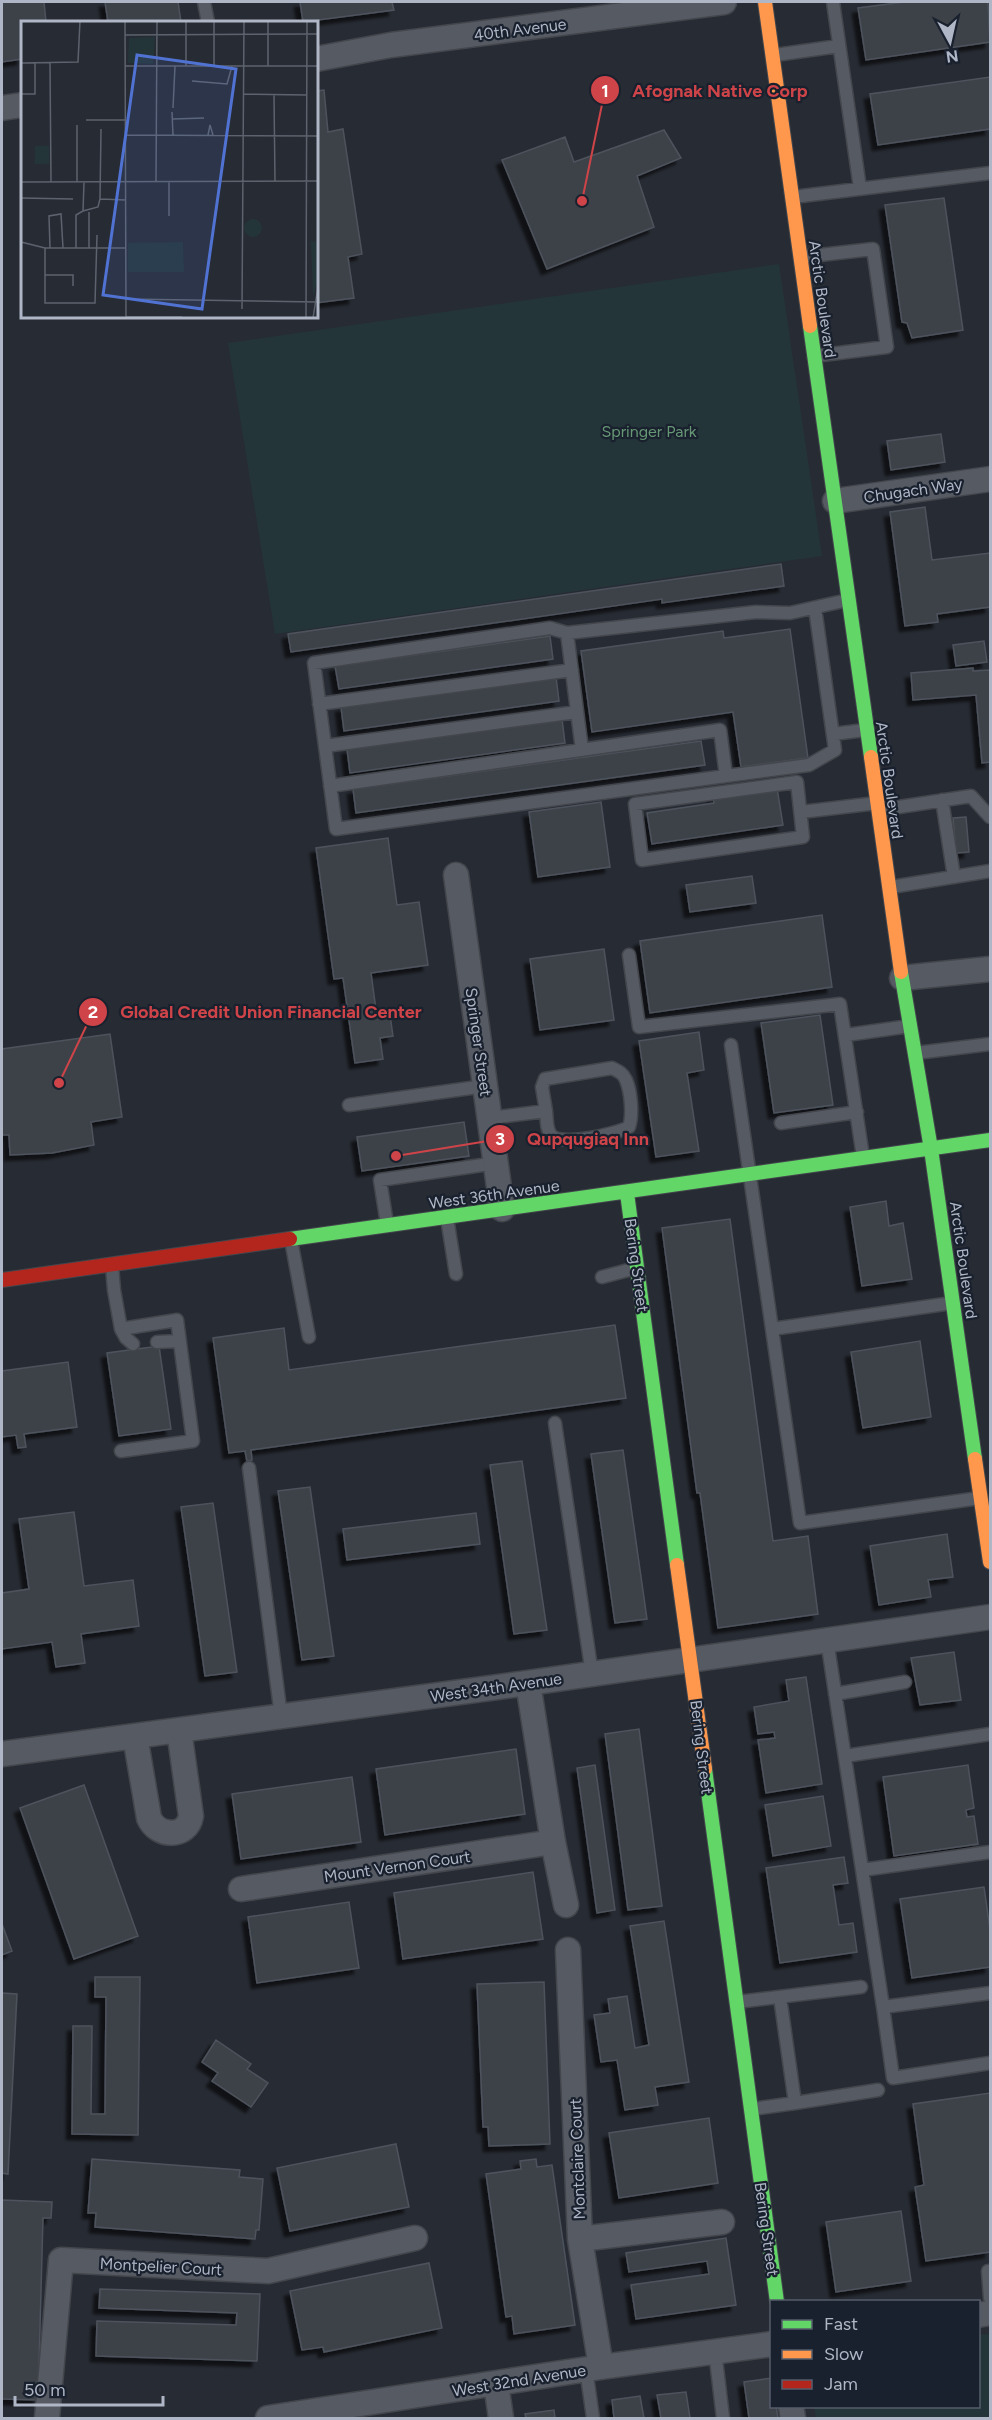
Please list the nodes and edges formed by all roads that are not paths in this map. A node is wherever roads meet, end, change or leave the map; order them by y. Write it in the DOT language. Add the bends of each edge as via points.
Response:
graph roads {
  1 [pos="204,2"];
  2 [pos="724,2"];
  3 [pos="765,2"];
  4 [pos="833,2"];
  5 [pos="208,21"];
  6 [pos="839,46"];
  7 [pos="771,55"];
  8 [pos="318,59"];
  9 [pos="21,105"];
  10 [pos="2,108"];
  11 [pos="990,173"];
  12 [pos="860,188"];
  13 [pos="792,197"];
  14 [pos="801,258"];
  15 [pos="814,356"];
  16 [pos="990,479"];
  17 [pos="835,501"];
  18 [pos="849,600"];
  19 [pos="815,608"];
  20 [pos="567,633"];
  21 [pos="572,670"];
  22 [pos="319,704"];
  23 [pos="577,712"];
  24 [pos="866,730"];
  25 [pos="833,734"];
  26 [pos="325,746"];
  27 [pos="582,750"];
  28 [pos="726,776"];
  29 [pos="330,786"];
  30 [pos="942,800"];
  31 [pos="878,806"];
  32 [pos="801,812"];
  33 [pos="990,817"];
  34 [pos="990,871"];
  35 [pos="456,875"];
  36 [pos="954,877"];
  37 [pos="889,887"];
  38 [pos="629,955"];
  39 [pos="990,969"];
  40 [pos="902,978"];
  41 [pos="910,1026"];
  42 [pos="846,1035"];
  43 [pos="990,1044"];
  44 [pos="731,1045"];
  45 [pos="914,1053"];
  46 [pos="485,1086"];
  47 [pos="349,1106"];
  48 [pos="546,1112"];
  49 [pos="857,1112"];
  50 [pos="490,1118"];
  51 [pos="781,1123"];
  52 [pos="990,1140"];
  53 [pos="931,1149"];
  54 [pos="864,1158"];
  55 [pos="496,1163"];
  56 [pos="750,1175"];
  57 [pos="627,1193"];
  58 [pos="502,1209"];
  59 [pos="447,1217"];
  60 [pos="387,1225"];
  61 [pos="291,1239"];
  62 [pos="112,1264"];
  63 [pos="638,1267"];
  64 [pos="456,1274"];
  65 [pos="602,1277"];
  66 [pos="2,1280"];
  67 [pos="953,1303"];
  68 [pos="122,1329"];
  69 [pos="772,1329"];
  70 [pos="309,1337"];
  71 [pos="180,1341"];
  72 [pos="158,1342"];
  73 [pos="133,1344"];
  74 [pos="555,1423"];
  75 [pos="121,1451"];
  76 [pos="249,1468"];
  77 [pos="981,1498"];
  78 [pos="990,1562"];
  79 [pos="990,1617"];
  80 [pos="827,1640"];
  81 [pos="691,1659"];
  82 [pos="592,1674"];
  83 [pos="905,1682"];
  84 [pos="528,1683"];
  85 [pos="835,1694"];
  86 [pos="281,1716"];
  87 [pos="179,1730"];
  88 [pos="990,1734"];
  89 [pos="135,1736"];
  90 [pos="2,1754"];
  91 [pos="845,1756"];
  92 [pos="553,1842"];
  93 [pos="990,1852"];
  94 [pos="862,1870"];
  95 [pos="241,1889"];
  96 [pos="566,1905"];
  97 [pos="568,1950"];
  98 [pos="861,1987"];
  99 [pos="990,1993"];
  100 [pos="780,1997"];
  101 [pos="736,2002"];
  102 [pos="883,2007"];
  103 [pos="990,2063"];
  104 [pos="878,2090"];
  105 [pos="795,2103"];
  106 [pos="750,2109"];
  107 [pos="722,2222"];
  108 [pos="415,2238"];
  109 [pos="580,2239"];
  110 [pos="990,2271"];
  111 [pos="990,2298"];
  112 [pos="777,2300"];
  113 [pos="770,2344"];
  114 [pos="715,2352"];
  115 [pos="594,2368"];
  116 [pos="496,2384"];
  117 [pos="47,2418"];
  118 [pos="268,2418"];
  119 [pos="501,2418"];
  120 [pos="593,2418"];
  121 [pos="723,2418"];
  1 -- 5 [label="lane"];
  2 -- 8 [label="street, 40th Avenue" via="391,45"];
  3 -- 7 [label="main road, Arctic Boulevard"];
  4 -- 6 [label="lane"];
  6 -- 7 [label="lane"];
  6 -- 12 [label="lane"];
  7 -- 13 [label="main road, Arctic Boulevard"];
  9 -- 10 [label="street"];
  11 -- 12 [label="lane"];
  12 -- 13 [label="lane"];
  13 -- 14 [label="main road, Arctic Boulevard"];
  14 -- 15 [label="main road, Arctic Boulevard"];
  14 -- 15 [label="lane" via="873,249 887,347"];
  15 -- 17 [label="main road, Arctic Boulevard"];
  16 -- 17 [label="street, Chugach Way"];
  17 -- 18 [label="main road, Arctic Boulevard"];
  18 -- 19 [label="lane"];
  18 -- 24 [label="main road, Arctic Boulevard"];
  19 -- 20 [label="lane"];
  19 -- 25 [label="lane"];
  20 -- 21 [label="lane"];
  20 -- 22 [label="lane" via="550,628 314,663"];
  21 -- 22 [label="lane"];
  21 -- 23 [label="lane"];
  22 -- 26 [label="lane"];
  23 -- 26 [label="lane"];
  23 -- 27 [label="lane"];
  24 -- 25 [label="lane"];
  24 -- 31 [label="main road, Arctic Boulevard"];
  25 -- 28 [label="lane" via="835,750 809,765"];
  26 -- 29 [label="lane"];
  27 -- 28 [label="lane" via="720,730"];
  27 -- 29 [label="lane"];
  28 -- 29 [label="lane" via="336,829"];
  30 -- 31 [label="lane"];
  30 -- 33 [label="lane" via="971,796"];
  30 -- 36 [label="lane"];
  31 -- 32 [label="lane"];
  31 -- 37 [label="main road, Arctic Boulevard"];
  32 -- 32 [label="lane" via="797,782 634,804 642,860 803,837"];
  34 -- 36 [label="lane"];
  35 -- 46 [label="street, Springer Street"];
  36 -- 37 [label="lane"];
  37 -- 40 [label="main road, Arctic Boulevard"];
  38 -- 42 [label="lane" via="639,1027 840,1004"];
  39 -- 40 [label="street"];
  40 -- 41 [label="main road, Arctic Boulevard"];
  41 -- 42 [label="lane"];
  41 -- 45 [label="main road, Arctic Boulevard"];
  42 -- 49 [label="lane"];
  43 -- 45 [label="lane"];
  44 -- 56 [label="lane"];
  45 -- 53 [label="main road, Arctic Boulevard"];
  46 -- 47 [label="lane"];
  46 -- 50 [label="street, Springer Street"];
  48 -- 48 [label="lane" via="548,1131 562,1141 618,1133 629,1127 632,1119 626,1081 612,1068 545,1079 542,1087"];
  48 -- 50 [label="lane"];
  49 -- 51 [label="lane"];
  49 -- 54 [label="lane"];
  50 -- 55 [label="street, Springer Street"];
  52 -- 53 [label="main road, West 36th Avenue"];
  53 -- 54 [label="main road, West 36th Avenue"];
  53 -- 67 [label="main road, Arctic Boulevard"];
  54 -- 56 [label="main road, West 36th Avenue"];
  55 -- 58 [label="street, Springer Street"];
  55 -- 60 [label="lane" via="380,1180"];
  56 -- 57 [label="main road, West 36th Avenue"];
  56 -- 69 [label="lane"];
  57 -- 58 [label="main road, West 36th Avenue"];
  57 -- 63 [label="main road, Bering Street"];
  58 -- 59 [label="main road, West 36th Avenue"];
  59 -- 60 [label="main road, West 36th Avenue"];
  59 -- 64 [label="lane"];
  60 -- 61 [label="main road, West 36th Avenue"];
  61 -- 62 [label="main road, West 36th Avenue"];
  61 -- 70 [label="lane"];
  62 -- 66 [label="main road, West 36th Avenue"];
  62 -- 68 [label="lane"];
  63 -- 65 [label="lane"];
  63 -- 81 [label="main road, Bering Street"];
  67 -- 69 [label="lane"];
  67 -- 77 [label="main road, Arctic Boulevard"];
  68 -- 71 [label="lane" via="177,1320"];
  68 -- 73 [label="lane"];
  69 -- 77 [label="lane" via="800,1523"];
  71 -- 72 [label="lane"];
  71 -- 75 [label="lane" via="193,1441"];
  74 -- 82 [label="lane"];
  76 -- 86 [label="lane"];
  77 -- 78 [label="main road, Arctic Boulevard"];
  79 -- 80 [label="street, West 34th Avenue"];
  80 -- 81 [label="street, West 34th Avenue"];
  80 -- 85 [label="lane"];
  81 -- 82 [label="street, West 34th Avenue"];
  81 -- 101 [label="main road, Bering Street"];
  82 -- 84 [label="street, West 34th Avenue"];
  83 -- 85 [label="lane"];
  84 -- 86 [label="street, West 34th Avenue"];
  84 -- 92 [label="street"];
  85 -- 91 [label="lane"];
  86 -- 87 [label="street, West 34th Avenue"];
  87 -- 89 [label="street, West 34th Avenue"];
  87 -- 89 [label="street" via="191,1816 190,1823 172,1834 159,1829 149,1818"];
  88 -- 91 [label="lane"];
  89 -- 90 [label="street, West 34th Avenue"];
  91 -- 94 [label="lane"];
  92 -- 95 [label="street, Mount Vernon Court"];
  92 -- 96 [label="street"];
  93 -- 94 [label="lane"];
  94 -- 102 [label="lane"];
  97 -- 109 [label="street, Montclaire Court"];
  98 -- 100 [label="lane"];
  99 -- 102 [label="lane"];
  100 -- 101 [label="lane"];
  100 -- 105 [label="lane"];
  101 -- 106 [label="main road, Bering Street"];
  102 -- 103 [label="lane" via="893,2078"];
  104 -- 105 [label="lane"];
  105 -- 106 [label="lane"];
  106 -- 112 [label="main road, Bering Street"];
  107 -- 109 [label="street"];
  108 -- 117 [label="street, Montpelier Court" via="268,2271 61,2260"];
  109 -- 115 [label="street, Montclaire Court"];
  110 -- 111 [label="lane"];
  113 -- 114 [label="street, West 32nd Avenue"];
  114 -- 115 [label="street, West 32nd Avenue"];
  114 -- 121 [label="lane"];
  115 -- 116 [label="street, West 32nd Avenue"];
  115 -- 120 [label="lane"];
  116 -- 118 [label="street, West 32nd Avenue"];
  116 -- 119 [label="street"];
}
